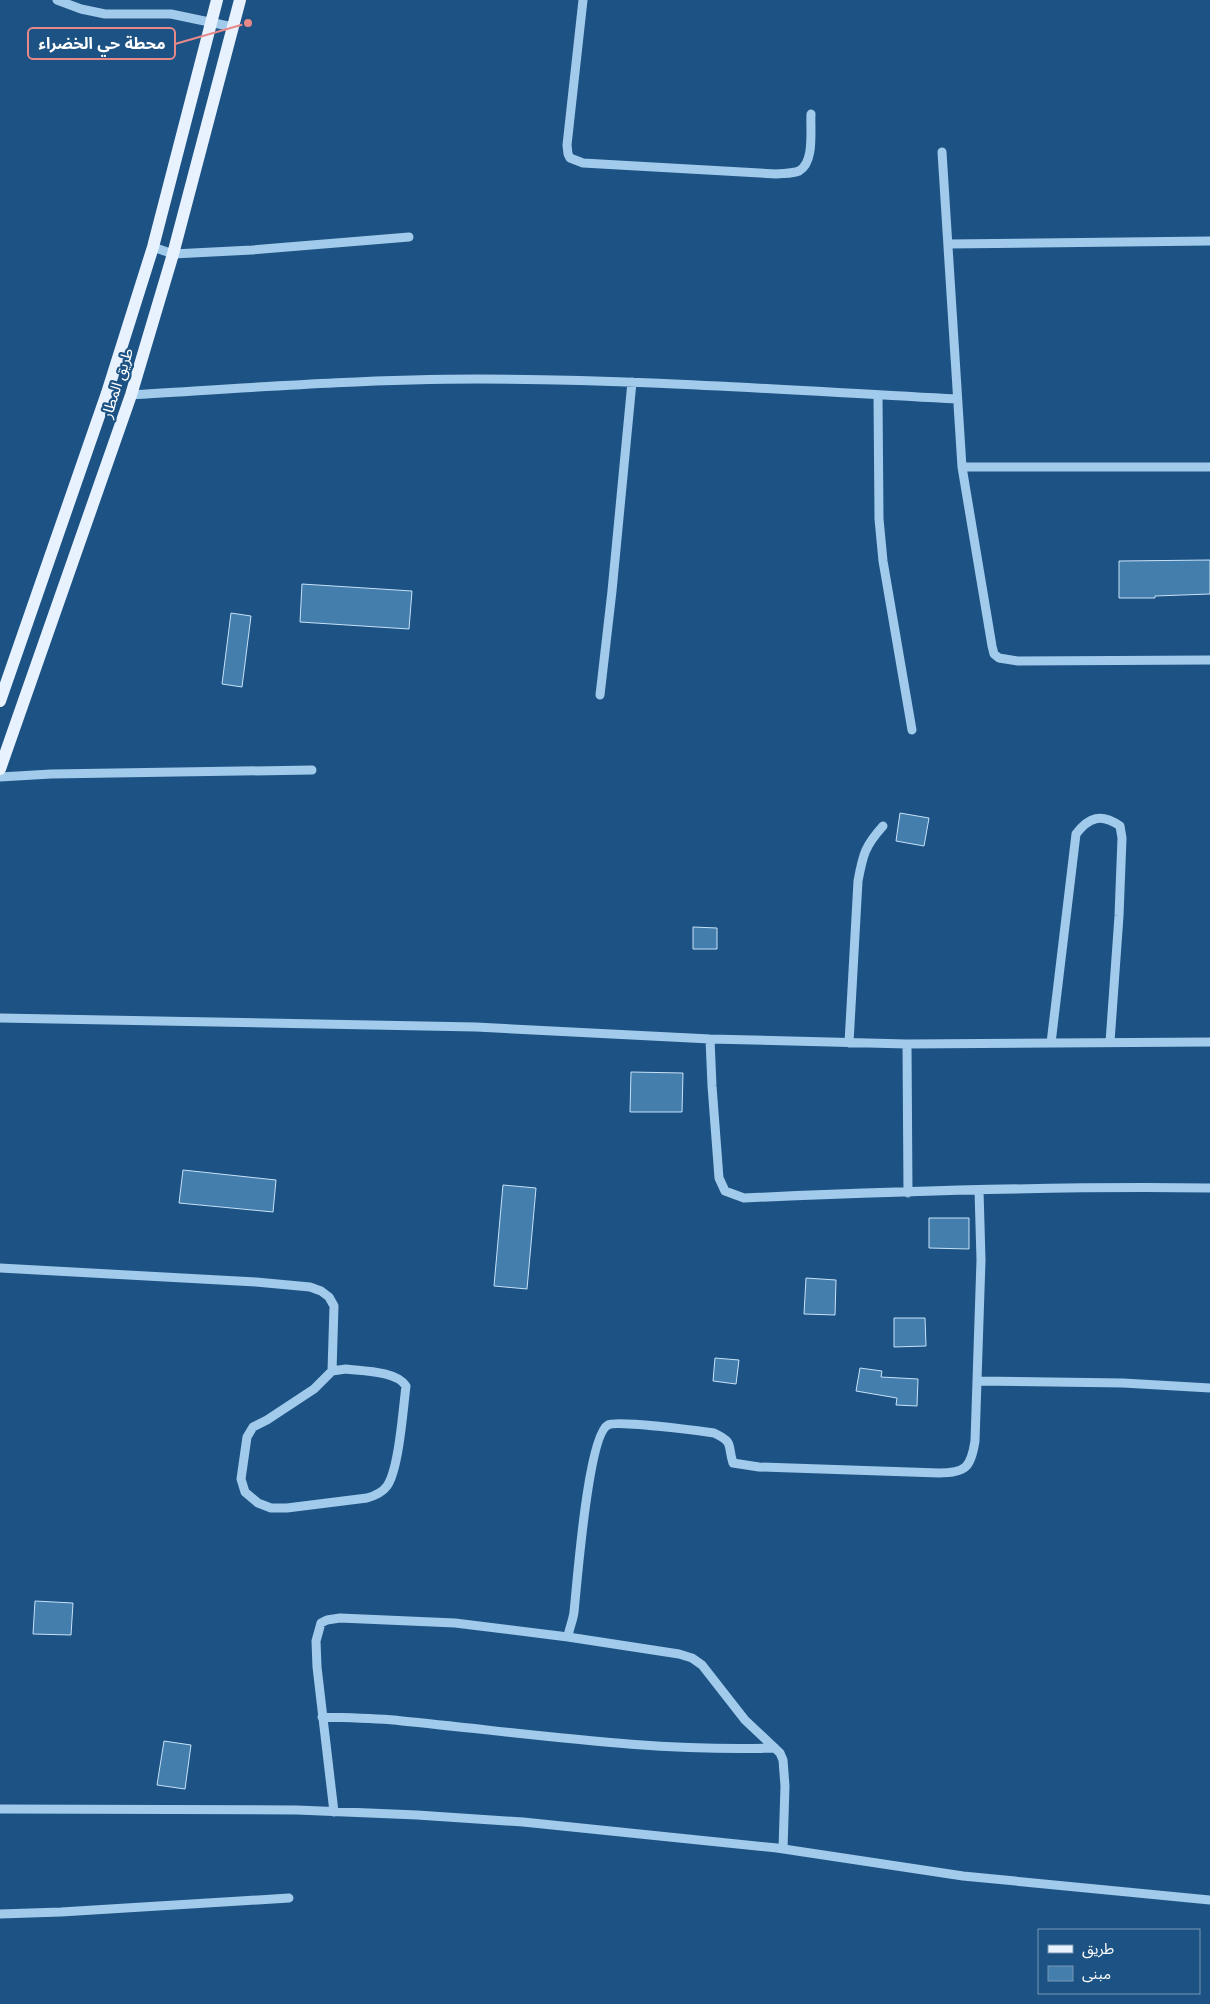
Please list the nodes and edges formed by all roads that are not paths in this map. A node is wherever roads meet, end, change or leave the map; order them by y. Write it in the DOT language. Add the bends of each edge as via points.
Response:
graph roads {
  1 [pos="57,0"];
  2 [pos="217,0"];
  3 [pos="240,0"];
  4 [pos="583,0"];
  5 [pos="211,23"];
  6 [pos="233,27"];
  7 [pos="811,114"];
  8 [pos="942,152"];
  9 [pos="409,237"];
  10 [pos="1210,241"];
  11 [pos="948,244"];
  12 [pos="153,247"];
  13 [pos="173,254"];
  14 [pos="632,382"];
  15 [pos="131,395"];
  16 [pos="878,395"];
  17 [pos="957,399"];
  18 [pos="962,467"];
  19 [pos="1210,467"];
  20 [pos="52,554"];
  21 [pos="73,561"];
  22 [pos="1210,660"];
  23 [pos="600,695"];
  24 [pos="0,701"];
  25 [pos="912,730"];
  26 [pos="0,769"];
  27 [pos="312,770"];
  28 [pos="0,778"];
  29 [pos="883,826"];
  30 [pos="0,1018"];
  31 [pos="710,1039"];
  32 [pos="1110,1042"];
  33 [pos="1210,1042"];
  34 [pos="849,1043"];
  35 [pos="1051,1043"];
  36 [pos="907,1044"];
  37 [pos="1210,1188"];
  38 [pos="979,1190"];
  39 [pos="908,1193"];
  40 [pos="0,1268"];
  41 [pos="332,1371"];
  42 [pos="977,1382"];
  43 [pos="1210,1388"];
  44 [pos="568,1637"];
  45 [pos="322,1717"];
  46 [pos="775,1748"];
  47 [pos="0,1809"];
  48 [pos="334,1812"];
  49 [pos="783,1849"];
  50 [pos="289,1898"];
  51 [pos="1210,1900"];
  52 [pos="0,1914"];
  1 -- 5 [label="street" via="105,14 171,14"];
  2 -- 5 [label="main road, طريق المطار"];
  3 -- 6 [label="main road, طريق المطار"];
  4 -- 7 [label="street" via="567,145 568,154 576,161 792,173 807,163"];
  5 -- 6 [label="street"];
  5 -- 12 [label="main road, طريق المطار"];
  6 -- 13 [label="main road, طريق المطار"];
  8 -- 11 [label="street"];
  9 -- 13 [label="street"];
  10 -- 11 [label="street"];
  11 -- 17 [label="street"];
  12 -- 13 [label="street"];
  12 -- 20 [label="main road, طريق المطار"];
  13 -- 15 [label="main road, طريق المطار"];
  14 -- 15 [label="street" via="438,380"];
  14 -- 16 [label="street"];
  14 -- 23 [label="street"];
  15 -- 21 [label="main road, طريق المطار"];
  16 -- 17 [label="street"];
  16 -- 25 [label="street" via="880,536"];
  17 -- 18 [label="street"];
  18 -- 19 [label="street"];
  18 -- 22 [label="street" via="987,624 994,654 999,658 1018,661"];
  20 -- 21 [label="main road"];
  20 -- 24 [label="main road, طريق المطار"];
  21 -- 26 [label="main road, طريق المطار"];
  27 -- 28 [label="street" via="51,774"];
  29 -- 34 [label="street" via="862,855 858,880"];
  30 -- 31 [label="street" via="476,1027"];
  31 -- 34 [label="street"];
  31 -- 39 [label="street" via="717,1160 719,1178 725,1191 744,1198"];
  32 -- 33 [label="street"];
  32 -- 35 [label="street"];
  32 -- 35 [label="street" via="1122,838 1120,826 1110,819 1094,818 1076,834"];
  34 -- 36 [label="street"];
  35 -- 36 [label="street"];
  36 -- 39 [label="street"];
  37 -- 38 [label="street"];
  38 -- 39 [label="street"];
  38 -- 42 [label="street" via="981,1260"];
  40 -- 41 [label="street" via="310,1286 329,1297 334,1306"];
  41 -- 41 [label="street" via="346,1368 392,1376 402,1380 406,1386 394,1472 386,1487 379,1494 367,1498 331,1503 287,1508 271,1508 258,1503 245,1492 240,1479 247,1437 253,1427 314,1389"];
  42 -- 43 [label="street" via="1124,1383"];
  42 -- 44 [label="street" via="973,1454 968,1466 951,1473 744,1466 733,1463 725,1438 714,1433 608,1424 599,1438 589,1485 574,1613"];
  44 -- 45 [label="street" via="455,1623 327,1620 321,1623 316,1641"];
  44 -- 46 [label="street" via="692,1658 745,1720"];
  45 -- 46 [label="street" via="400,1721 643,1744"];
  45 -- 48 [label="street"];
  46 -- 49 [label="street" via="783,1760"];
  47 -- 48 [label="street"];
  48 -- 49 [label="street" via="523,1822"];
  49 -- 51 [label="street" via="963,1876"];
  50 -- 52 [label="street"];
}
